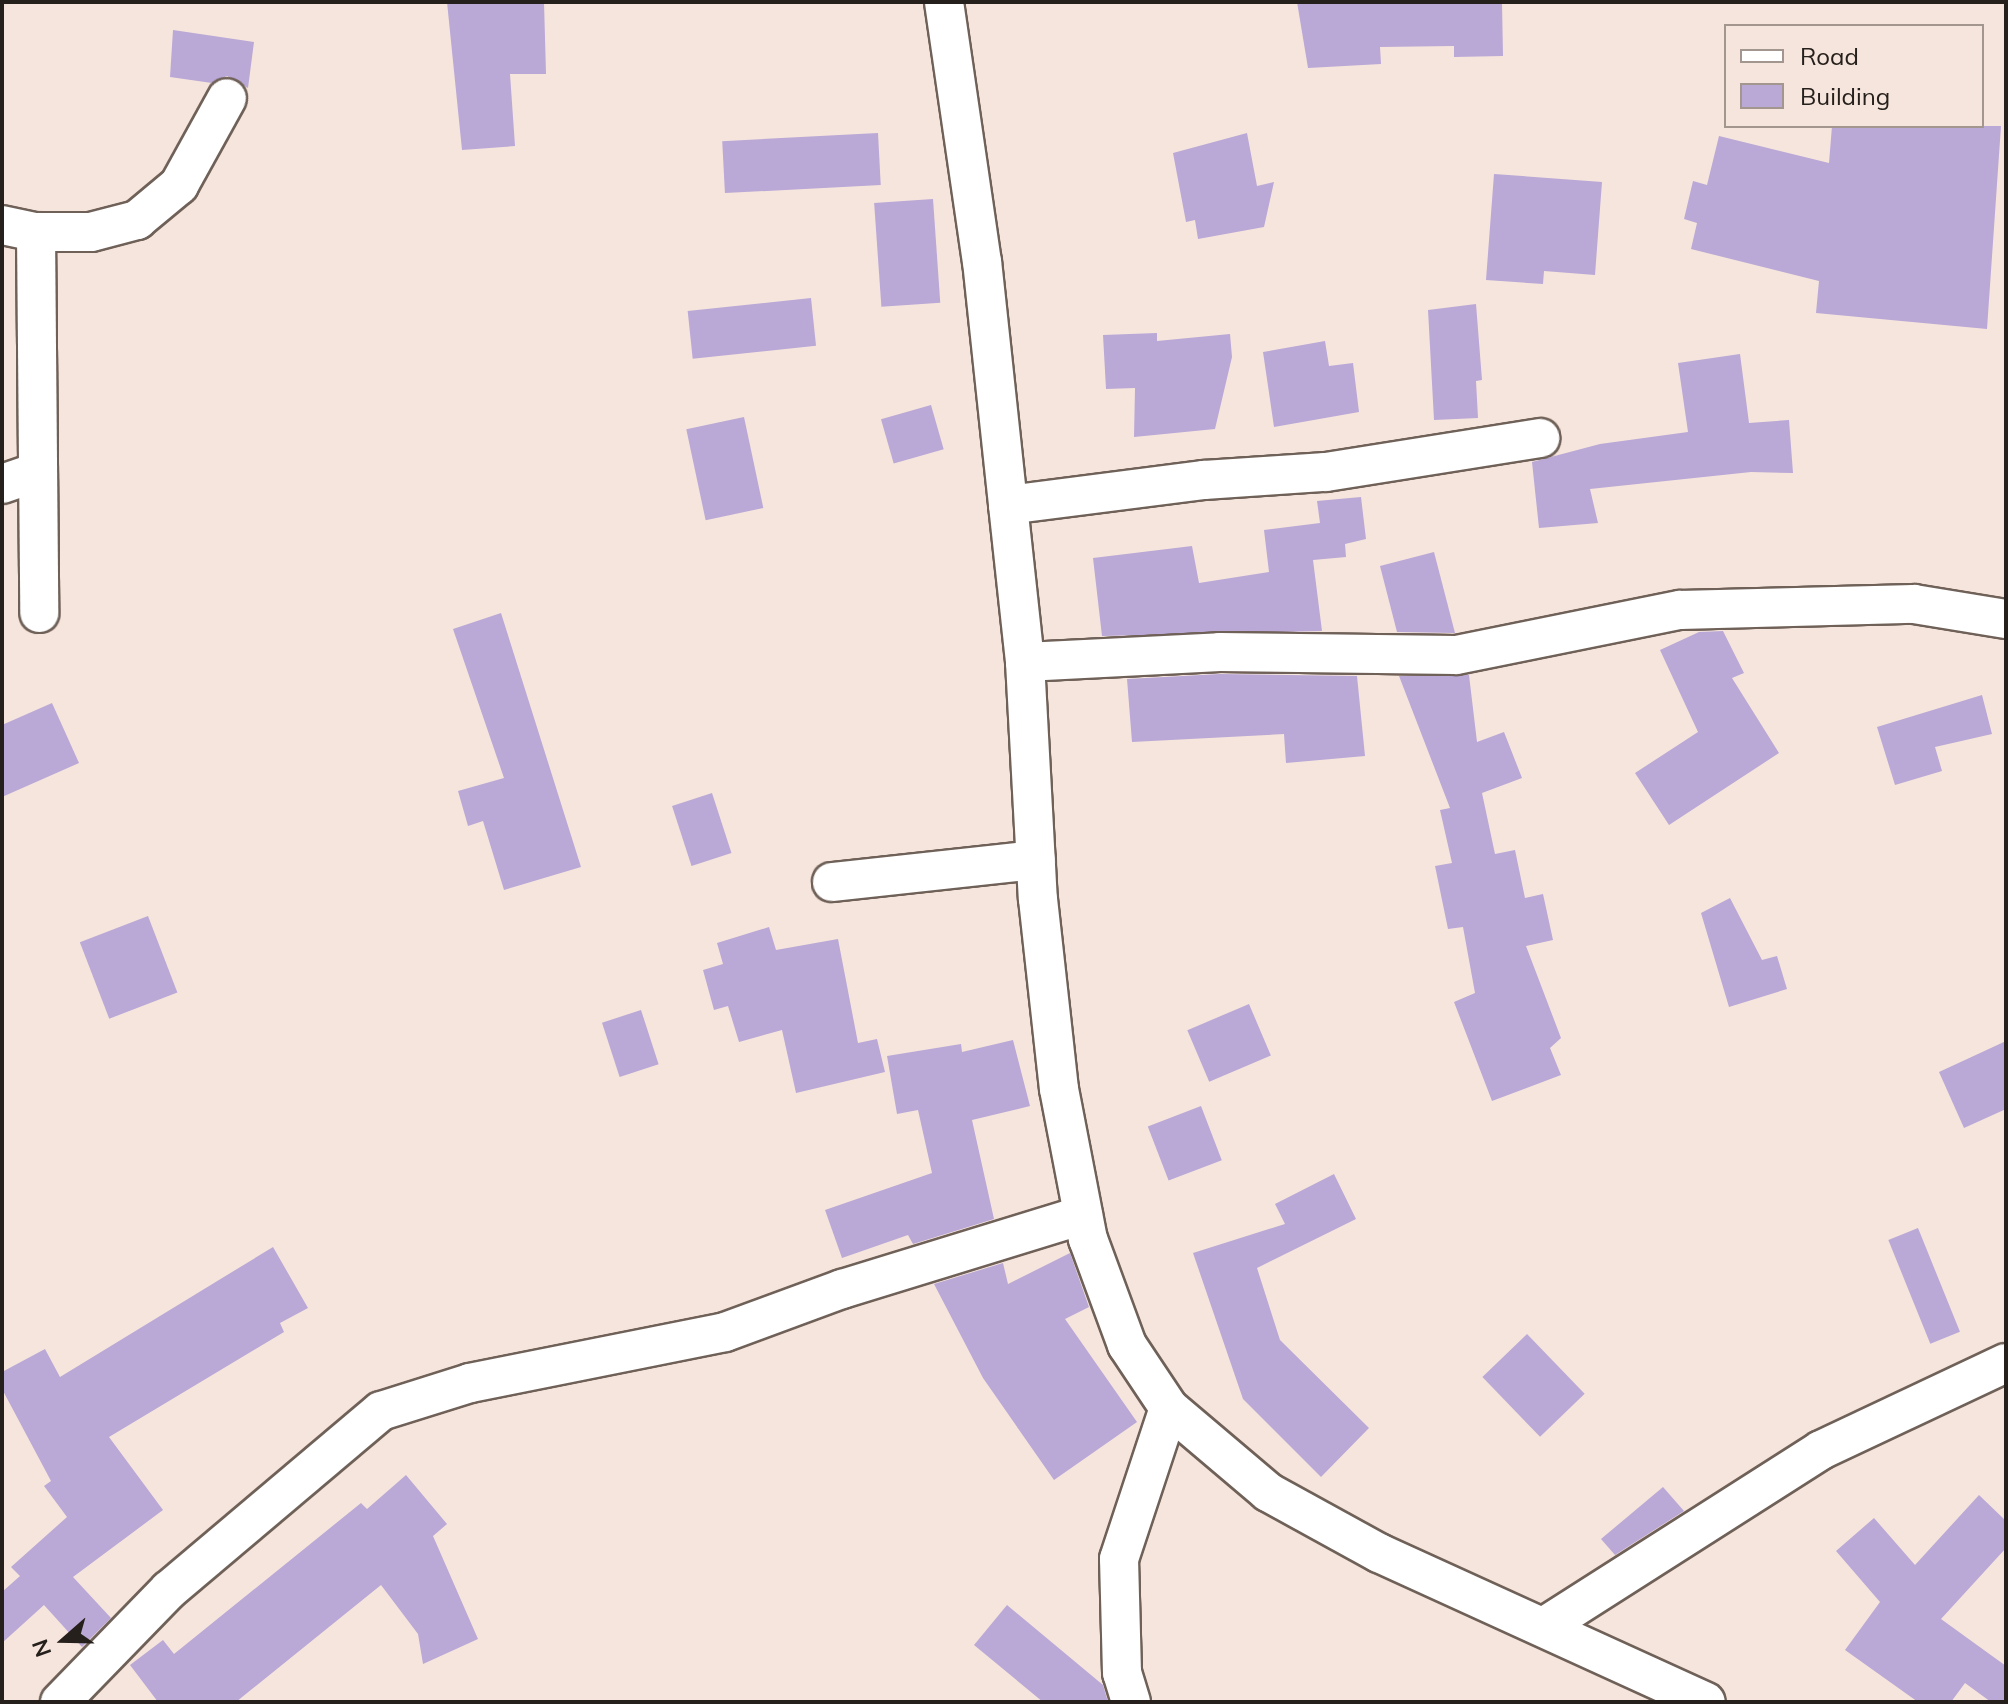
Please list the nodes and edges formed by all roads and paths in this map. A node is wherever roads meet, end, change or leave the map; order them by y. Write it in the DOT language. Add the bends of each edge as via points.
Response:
graph roads {
  1 [pos="944,2"];
  2 [pos="227,98"];
  3 [pos="19,229"];
  4 [pos="1540,438"];
  5 [pos="18,478"];
  6 [pos="1008,505"];
  7 [pos="39,613"];
  8 [pos="2006,619"];
  9 [pos="1025,662"];
  10 [pos="1036,860"];
  11 [pos="832,882"];
  12 [pos="1083,1215"];
  13 [pos="2006,1363"];
  14 [pos="1169,1408"];
  15 [pos="1545,1626"];
  16 [pos="60,1702"];
  17 [pos="1131,1702"];
  18 [pos="1706,1702"];
  1 -- 6 [label="street" via="982,261"];
  2 -- 3 [label="street" via="179,185 137,220 91,232"];
  3 -- 5 [label="street"];
  4 -- 6 [label="street" via="1326,472 1204,480"];
  5 -- 7 [label="street"];
  6 -- 9 [label="street"];
  8 -- 9 [label="street" via="1914,604 1680,610 1456,655 1220,652"];
  9 -- 10 [label="street"];
  10 -- 11 [label="street"];
  10 -- 12 [label="street" via="1059,1089"];
  12 -- 14 [label="street" via="1127,1345"];
  12 -- 16 [label="street" via="932,1259 725,1332 470,1383 381,1411 169,1590"];
  13 -- 15 [label="street" via="1821,1450"];
  14 -- 15 [label="street" via="1268,1492 1379,1553"];
  14 -- 17 [label="street" via="1119,1559 1122,1673"];
  15 -- 18 [label="street"];
}
